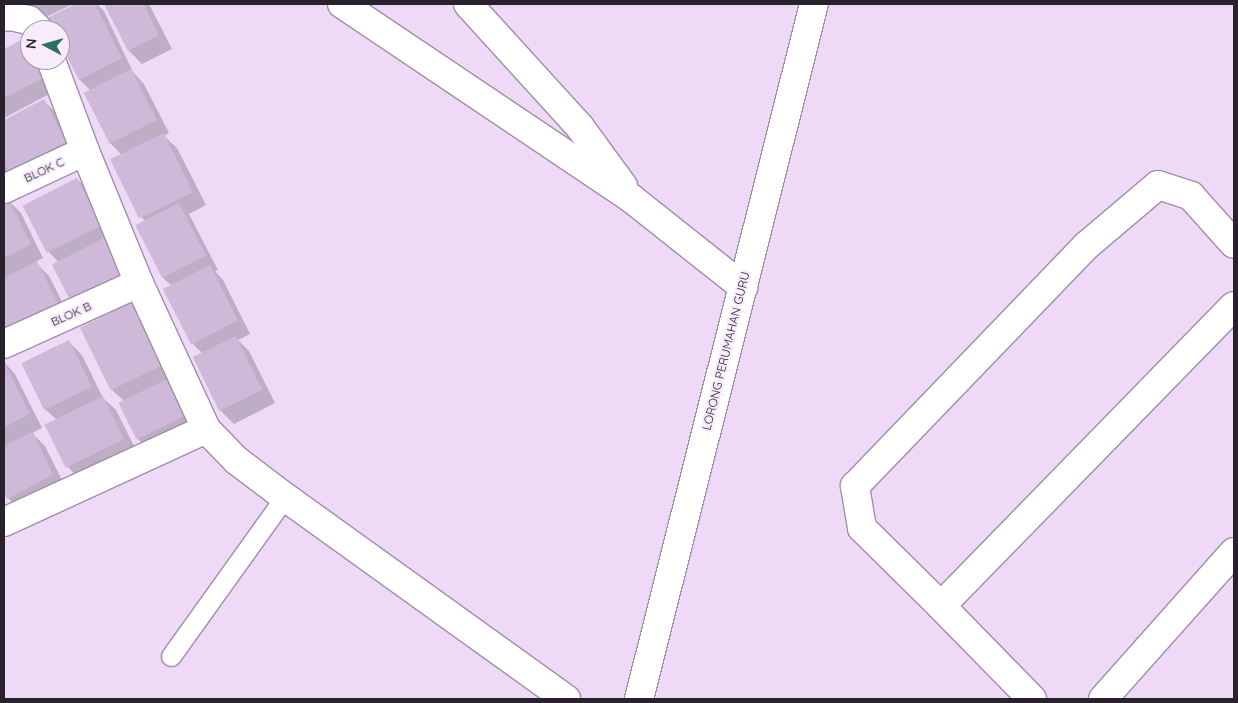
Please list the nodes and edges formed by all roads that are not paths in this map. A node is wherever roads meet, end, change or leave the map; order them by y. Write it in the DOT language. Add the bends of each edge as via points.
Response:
graph roads {
  1 [pos="342,4"];
  2 [pos="468,4"];
  3 [pos="814,4"];
  4 [pos="55,70"];
  5 [pos="85,151"];
  6 [pos="4,189"];
  7 [pos="632,199"];
  8 [pos="1234,244"];
  9 [pos="139,283"];
  10 [pos="743,287"];
  11 [pos="1234,306"];
  12 [pos="4,344"];
  13 [pos="206,429"];
  14 [pos="285,497"];
  15 [pos="4,522"];
  16 [pos="1234,552"];
  17 [pos="941,606"];
  18 [pos="171,656"];
  19 [pos="566,699"];
  20 [pos="639,699"];
  21 [pos="1032,699"];
  22 [pos="1103,699"];
  1 -- 7 [label="street"];
  2 -- 7 [label="street" via="580,127"];
  3 -- 10 [label="street, LORONG PERUMAHAN GURU"];
  4 -- 5 [label="street"];
  5 -- 6 [label="street, BLOK C"];
  5 -- 9 [label="street"];
  7 -- 10 [label="street"];
  8 -- 17 [label="street" via="1190,196 1158,185 1086,246 856,486 862,528"];
  9 -- 12 [label="street, BLOK B"];
  9 -- 13 [label="street"];
  10 -- 20 [label="street, LORONG PERUMAHAN GURU"];
  11 -- 17 [label="street"];
  13 -- 14 [label="street" via="236,460"];
  13 -- 15 [label="street"];
  14 -- 18 [label="lane"];
  14 -- 19 [label="street"];
  16 -- 22 [label="street"];
  17 -- 21 [label="street"];
}
